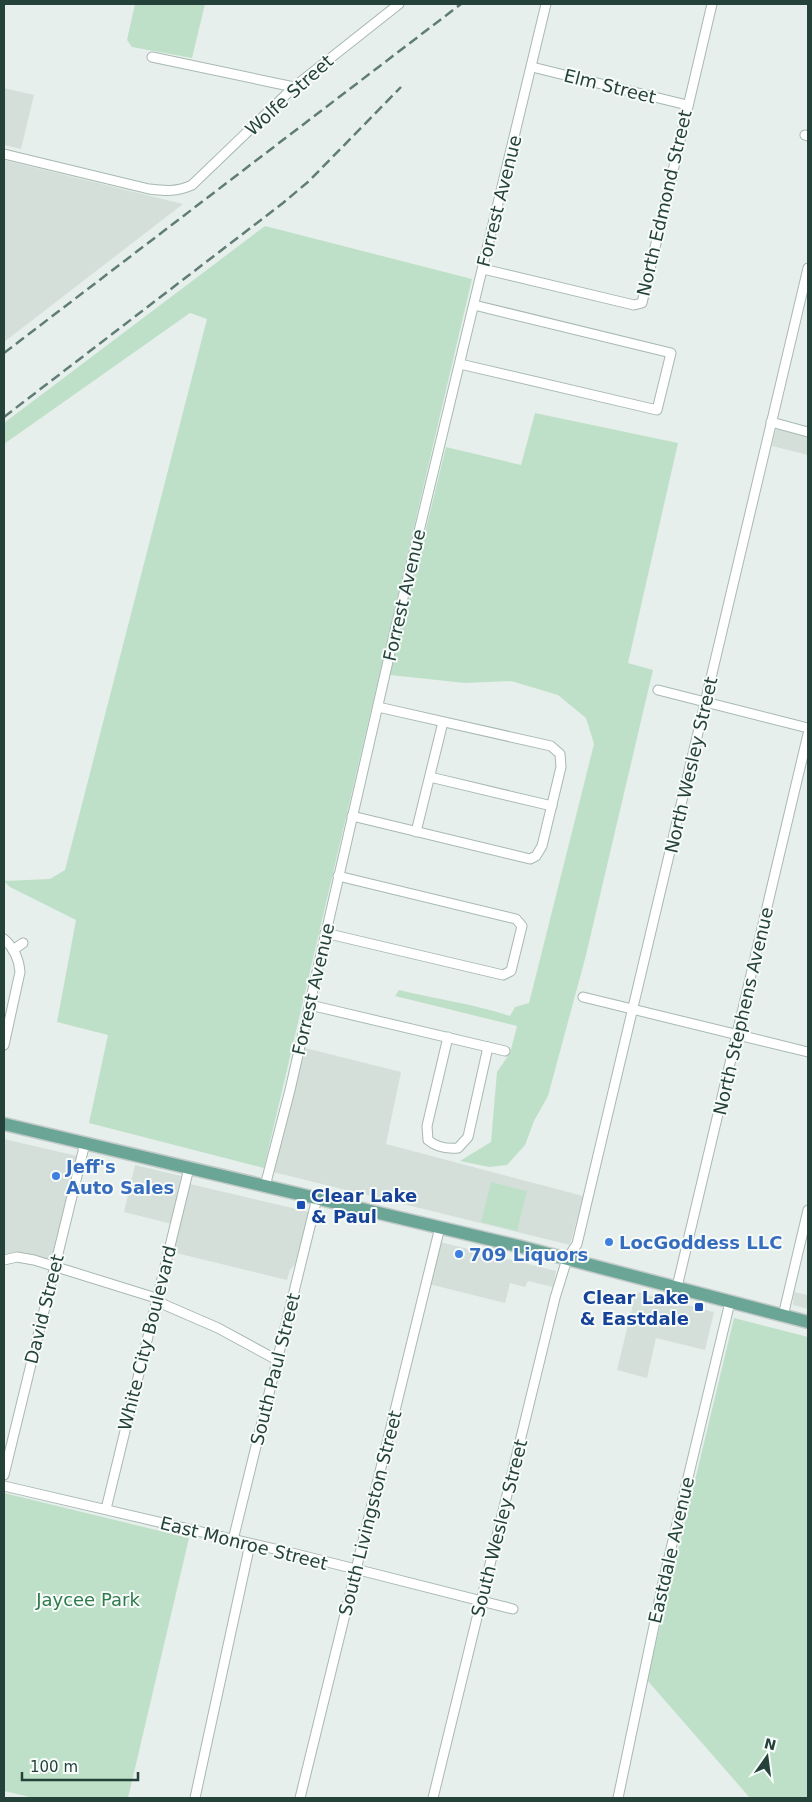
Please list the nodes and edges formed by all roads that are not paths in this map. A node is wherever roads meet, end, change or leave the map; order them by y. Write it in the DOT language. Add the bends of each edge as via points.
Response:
graph roads {
  1 [pos="399,4"];
  2 [pos="546,4"];
  3 [pos="712,4"];
  4 [pos="152,57"];
  5 [pos="532,67"];
  6 [pos="294,87"];
  7 [pos="687,105"];
  8 [pos="4,154"];
  9 [pos="808,268"];
  10 [pos="483,269"];
  11 [pos="474,305"];
  12 [pos="460,364"];
  13 [pos="771,422"];
  14 [pos="808,432"];
  15 [pos="658,690"];
  16 [pos="705,702"];
  17 [pos="378,707"];
  18 [pos="443,722"];
  19 [pos="808,728"];
  20 [pos="808,734"];
  21 [pos="430,777"];
  22 [pos="552,806"];
  23 [pos="352,816"];
  24 [pos="416,832"];
  25 [pos="338,876"];
  26 [pos="325,933"];
  27 [pos="4,940"];
  28 [pos="23,943"];
  29 [pos="13,950"];
  30 [pos="583,997"];
  31 [pos="310,1004"];
  32 [pos="633,1009"];
  33 [pos="738,1035"];
  34 [pos="448,1037"];
  35 [pos="4,1045"];
  36 [pos="488,1047"];
  37 [pos="506,1051"];
  38 [pos="808,1052"];
  39 [pos="4,1124"];
  40 [pos="85,1143"];
  41 [pos="189,1168"];
  42 [pos="265,1186"];
  43 [pos="317,1198"];
  44 [pos="808,1210"];
  45 [pos="440,1228"];
  46 [pos="567,1259"];
  47 [pos="4,1260"];
  48 [pos="54,1266"];
  49 [pos="677,1287"];
  50 [pos="156,1298"];
  51 [pos="730,1302"];
  52 [pos="784,1316"];
  53 [pos="808,1322"];
  54 [pos="277,1360"];
  55 [pos="4,1475"];
  56 [pos="4,1486"];
  57 [pos="106,1509"];
  58 [pos="234,1540"];
  59 [pos="250,1544"];
  60 [pos="355,1570"];
  61 [pos="481,1602"];
  62 [pos="513,1610"];
  63 [pos="195,1798"];
  64 [pos="300,1798"];
  65 [pos="433,1798"];
  66 [pos="618,1798"];
  1 -- 6 [label="street, Wolfe Street"];
  2 -- 5 [label="street, Forrest Avenue"];
  3 -- 7 [label="street, North Edmond Street"];
  4 -- 6 [label="street"];
  5 -- 7 [label="street, Elm Street"];
  5 -- 10 [label="street, Forrest Avenue"];
  6 -- 8 [label="street, Wolfe Street" via="192,185 183,189 149,189"];
  7 -- 10 [label="street, North Edmond Street" via="642,303 634,305"];
  9 -- 13 [label="street, North Wesley Street"];
  10 -- 11 [label="street, Forrest Avenue"];
  11 -- 12 [label="street, Forrest Avenue"];
  11 -- 12 [label="street" via="670,352 657,410"];
  12 -- 17 [label="street, Forrest Avenue"];
  13 -- 14 [label="street"];
  13 -- 16 [label="street, North Wesley Street"];
  15 -- 16 [label="street"];
  16 -- 19 [label="street"];
  16 -- 32 [label="street, North Wesley Street"];
  17 -- 18 [label="street"];
  17 -- 23 [label="street, Forrest Avenue"];
  18 -- 21 [label="street"];
  18 -- 22 [label="street" via="557,750 562,760"];
  20 -- 33 [label="street, North Stephens Avenue"];
  21 -- 22 [label="street"];
  21 -- 24 [label="street"];
  22 -- 24 [label="street" via="540,852 530,859"];
  23 -- 24 [label="street"];
  23 -- 25 [label="street, Forrest Avenue"];
  25 -- 26 [label="street, Forrest Avenue"];
  25 -- 26 [label="street" via="516,919 522,926 511,971 503,975"];
  26 -- 31 [label="street, Forrest Avenue"];
  27 -- 29 [label="street"];
  28 -- 29 [label="street"];
  29 -- 35 [label="street" via="20,972"];
  30 -- 32 [label="street"];
  31 -- 34 [label="street"];
  31 -- 42 [label="street, Forrest Avenue"];
  32 -- 33 [label="street"];
  32 -- 46 [label="street, North Wesley Street" via="577,1244"];
  33 -- 38 [label="street"];
  33 -- 49 [label="street, North Stephens Avenue"];
  34 -- 36 [label="street"];
  34 -- 36 [label="street" via="427,1126 428,1140 434,1146 458,1148 468,1137"];
  36 -- 37 [label="street"];
  39 -- 40 [label="main road"];
  40 -- 41 [label="main road"];
  40 -- 48 [label="street, David Street"];
  41 -- 42 [label="main road"];
  41 -- 50 [label="street, White City Boulevard"];
  42 -- 43 [label="main road"];
  43 -- 45 [label="main road"];
  43 -- 54 [label="street, South Paul Street"];
  44 -- 52 [label="street"];
  45 -- 46 [label="main road"];
  45 -- 60 [label="street, South Livingston Street"];
  46 -- 49 [label="main road"];
  46 -- 61 [label="street, South Wesley Street"];
  47 -- 48 [label="street" via="17,1257"];
  48 -- 50 [label="street"];
  48 -- 55 [label="street, David Street"];
  49 -- 51 [label="main road"];
  50 -- 54 [label="street"];
  50 -- 57 [label="street, White City Boulevard"];
  51 -- 52 [label="main road"];
  51 -- 66 [label="street, Eastdale Avenue" via="664,1578"];
  52 -- 53 [label="main road"];
  54 -- 58 [label="street, South Paul Street"];
  56 -- 57 [label="street, East Monroe Street"];
  57 -- 58 [label="street, East Monroe Street"];
  58 -- 59 [label="street, East Monroe Street"];
  59 -- 60 [label="street, East Monroe Street"];
  59 -- 63 [label="street"];
  60 -- 61 [label="street, East Monroe Street"];
  60 -- 64 [label="street, South Livingston Street"];
  61 -- 62 [label="street, East Monroe Street"];
  61 -- 65 [label="street, South Wesley Street"];
}
